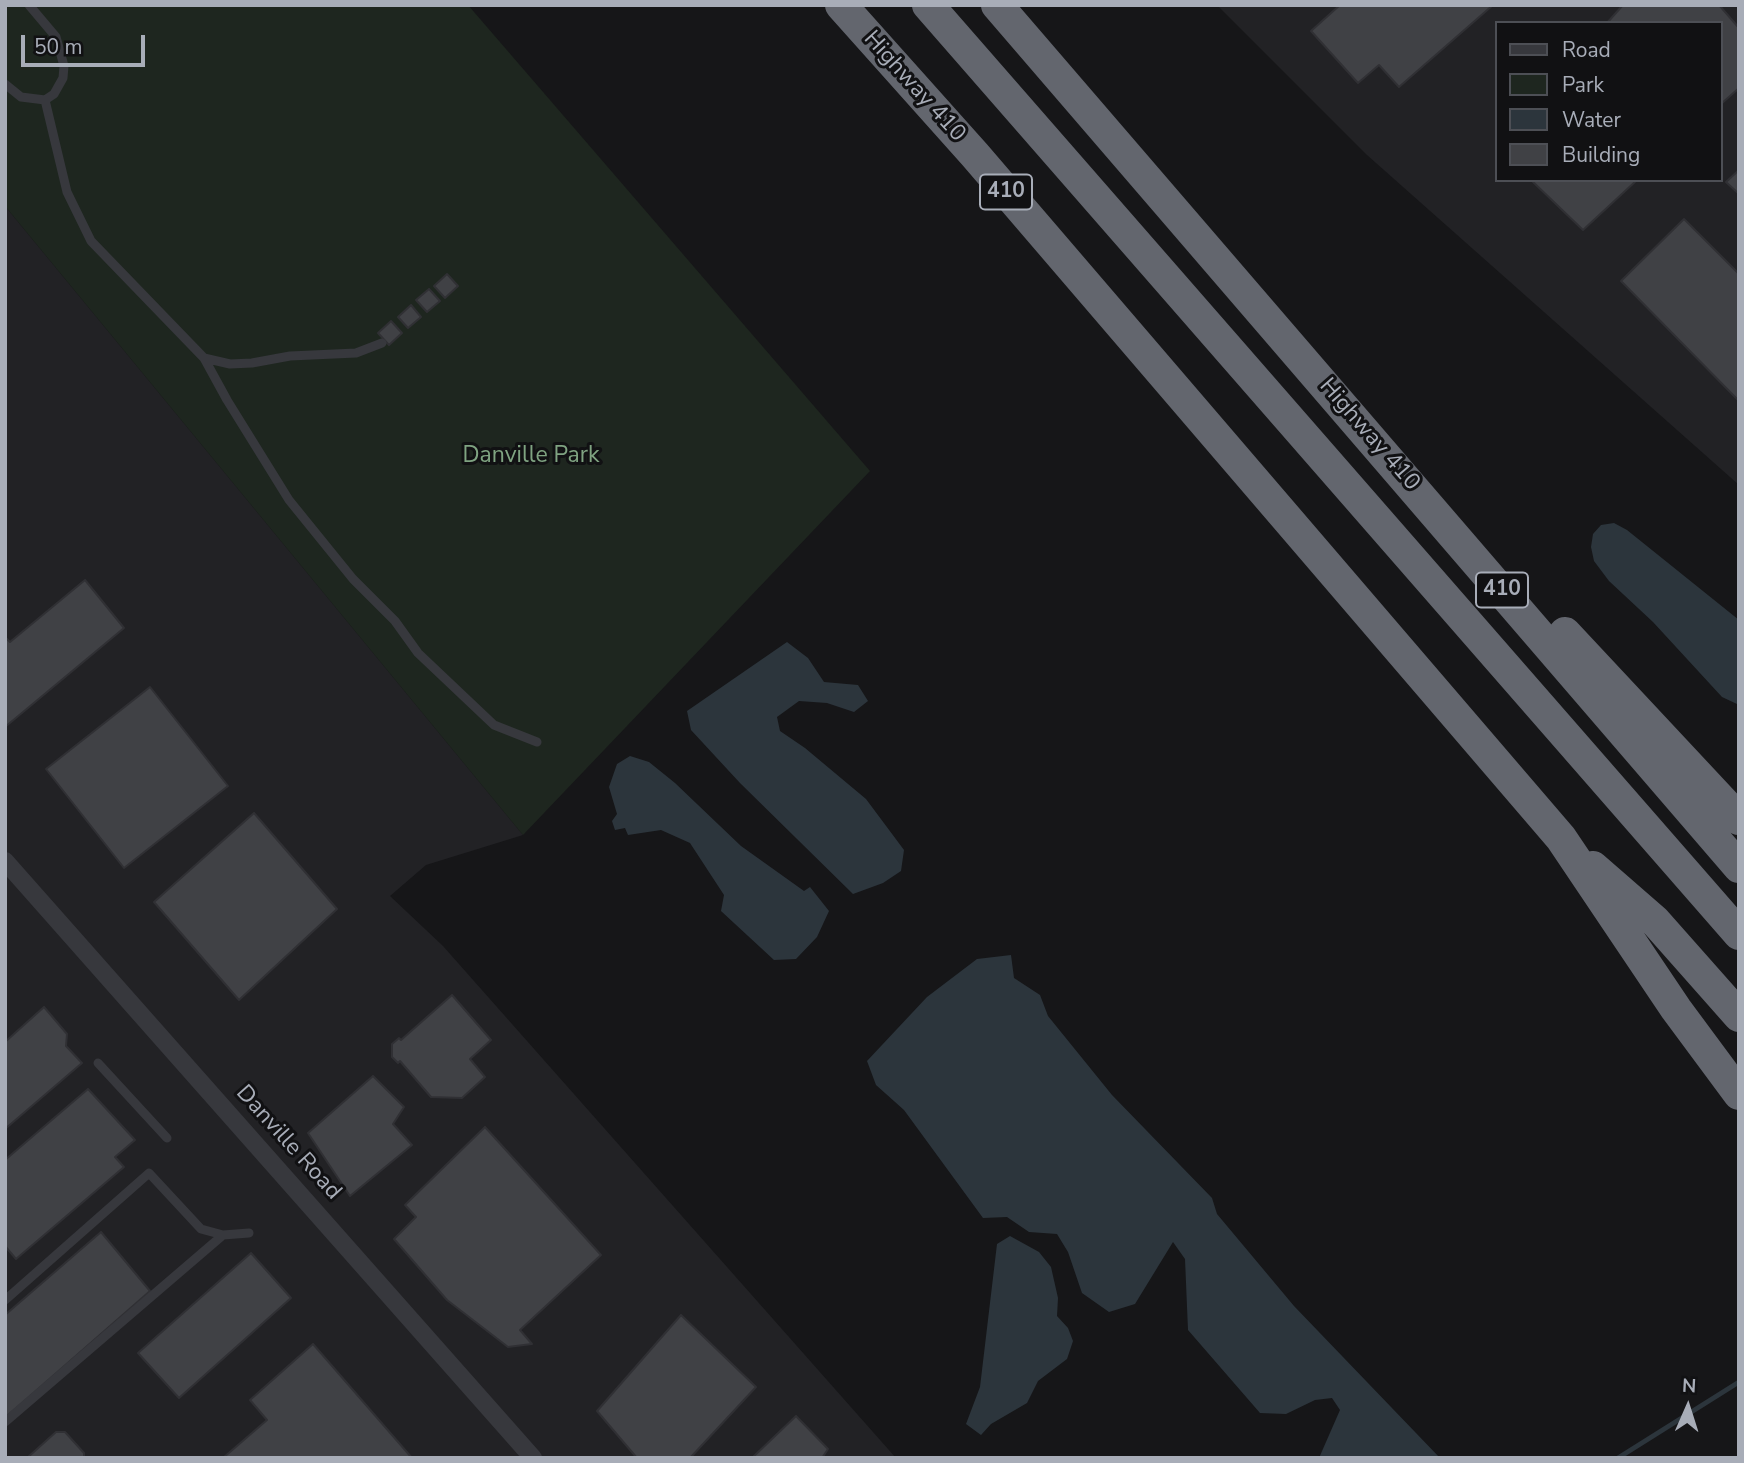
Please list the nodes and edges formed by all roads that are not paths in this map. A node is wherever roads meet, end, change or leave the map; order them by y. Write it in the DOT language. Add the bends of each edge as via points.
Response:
graph roads {
  1 [pos="29,5"];
  2 [pos="841,5"];
  3 [pos="928,5"];
  4 [pos="997,5"];
  5 [pos="5,84"];
  6 [pos="45,100"];
  7 [pos="1265,313"];
  8 [pos="382,343"];
  9 [pos="204,358"];
  10 [pos="537,742"];
  11 [pos="1739,819"];
  12 [pos="1561,838"];
  13 [pos="5,861"];
  14 [pos="1739,867"];
  15 [pos="1739,934"];
  16 [pos="1739,1016"];
  17 [pos="99,1063"];
  18 [pos="1739,1094"];
  19 [pos="167,1138"];
  20 [pos="249,1233"];
  21 [pos="223,1235"];
  22 [pos="5,1300"];
  23 [pos="5,1422"];
  24 [pos="533,1458"];
  1 -- 6 [label="lane" via="55,37 64,66 60,86"];
  2 -- 12 [label="highway, Highway 410 / 410"];
  3 -- 15 [label="highway"];
  4 -- 7 [label="highway, Highway 410 / 410"];
  5 -- 6 [label="lane" via="22,97"];
  6 -- 9 [label="lane" via="67,192 91,241"];
  7 -- 11 [label="highway"];
  7 -- 14 [label="highway, Highway 410 / 410"];
  8 -- 9 [label="lane" via="356,353 252,363"];
  9 -- 10 [label="lane" via="289,500 418,653 494,725"];
  12 -- 16 [label="highway" via="1655,921"];
  12 -- 18 [label="highway"];
  13 -- 24 [label="street, Danville Road"];
  17 -- 19 [label="lane"];
  20 -- 21 [label="lane"];
  21 -- 22 [label="lane" via="201,1229 149,1173"];
  21 -- 23 [label="lane"];
}
